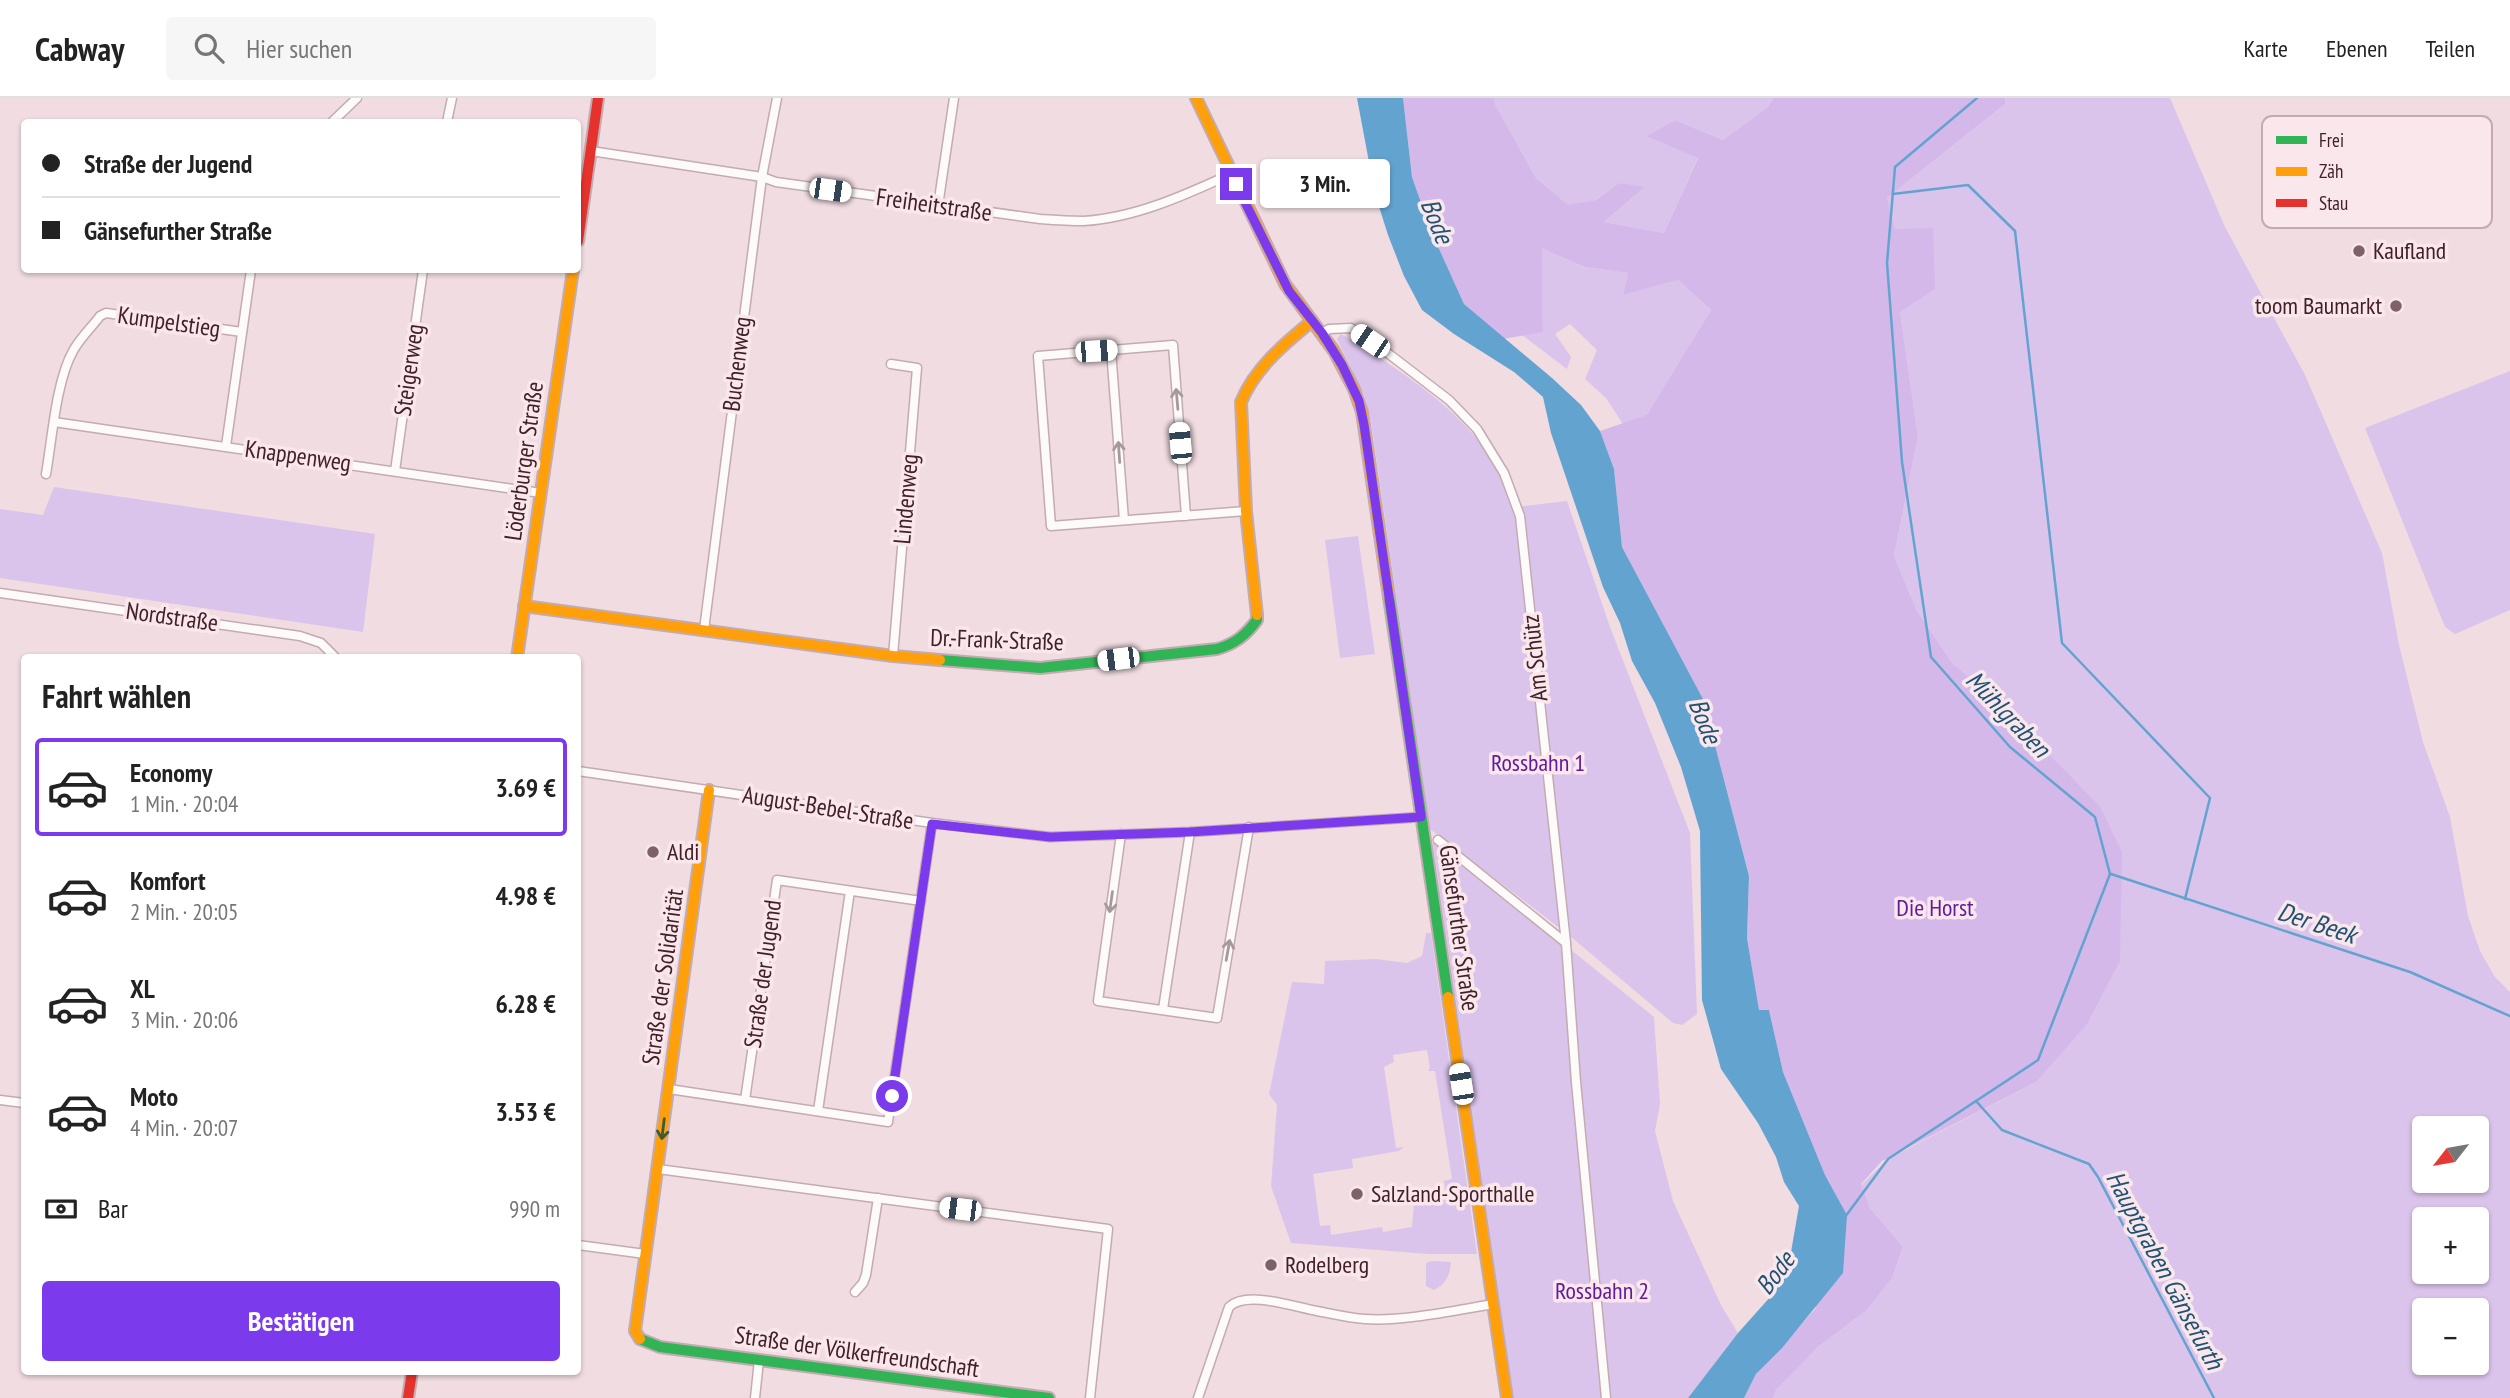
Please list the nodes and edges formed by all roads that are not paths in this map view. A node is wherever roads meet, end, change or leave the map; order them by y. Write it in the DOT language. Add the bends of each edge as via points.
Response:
graph roads {
  1 [pos="357,98"];
  2 [pos="451,98"];
  3 [pos="598,98"];
  4 [pos="777,98"];
  5 [pos="954,98"];
  6 [pos="1196,98"];
  7 [pos="335,119"];
  8 [pos="448,119"];
  9 [pos="591,151"];
  10 [pos="1231,174"];
  11 [pos="762,177"];
  12 [pos="938,206"];
  13 [pos="581,220"];
  14 [pos="251,273"];
  15 [pos="423,273"];
  16 [pos="573,273"];
  17 [pos="1312,321"];
  18 [pos="242,332"];
  19 [pos="1322,333"];
  20 [pos="1111,350"];
  21 [pos="891,364"];
  22 [pos="54,422"];
  23 [pos="226,446"];
  24 [pos="395,471"];
  25 [pos="46,474"];
  26 [pos="541,493"];
  27 [pos="1247,511"];
  28 [pos="1186,516"];
  29 [pos="1124,520"];
  30 [pos="0,593"];
  31 [pos="524,606"];
  32 [pos="704,630"];
  33 [pos="332,654"];
  34 [pos="518,654"];
  35 [pos="894,656"];
  36 [pos="581,771"];
  37 [pos="709,790"];
  38 [pos="1421,817"];
  39 [pos="932,824"];
  40 [pos="1249,827"];
  41 [pos="1190,832"];
  42 [pos="1121,834"];
  43 [pos="1438,840"];
  44 [pos="850,891"];
  45 [pos="921,901"];
  46 [pos="1566,943"];
  47 [pos="1163,1009"];
  48 [pos="668,1089"];
  49 [pos="0,1100"];
  50 [pos="745,1100"];
  51 [pos="21,1103"];
  52 [pos="817,1111"];
  53 [pos="658,1169"];
  54 [pos="878,1198"];
  55 [pos="581,1245"];
  56 [pos="645,1254"];
  57 [pos="855,1292"];
  58 [pos="1494,1304"];
  59 [pos="660,1347"];
  60 [pos="760,1360"];
  61 [pos="412,1375"];
  62 [pos="408,1398"];
  63 [pos="755,1398"];
  64 [pos="1049,1398"];
  65 [pos="1090,1398"];
  66 [pos="1198,1398"];
  67 [pos="1507,1398"];
  68 [pos="1606,1398"];
  1 -- 7 [label="street"];
  2 -- 8 [label="street"];
  3 -- 9 [label="street"];
  4 -- 11 [label="street, Buchenweg"];
  5 -- 12 [label="street"];
  6 -- 10 [label="street, Gänsefurther Straße"];
  9 -- 11 [label="street, Freiheitstraße"];
  9 -- 13 [label="street"];
  10 -- 12 [label="street, Freiheitstraße" via="1137,211 1084,220"];
  10 -- 17 [label="street, Gänsefurther Straße" via="1285,284"];
  11 -- 12 [label="street, Freiheitstraße"];
  11 -- 32 [label="street, Buchenweg"];
  14 -- 18 [label="street"];
  15 -- 24 [label="street, Steigerweg"];
  16 -- 26 [label="street, Löderburger Straße"];
  17 -- 19 [label="street, Gänsefurther Straße"];
  17 -- 27 [label="street, Dr.-Frank-Straße" via="1245,390 1240,411"];
  18 -- 22 [label="street, Kumpelstieg" via="106,313 73,351"];
  18 -- 23 [label="street"];
  19 -- 38 [label="street, Gänsefurther Straße" via="1349,379 1364,425"];
  19 -- 46 [label="street, Am Schütz" via="1350,328 1449,400 1477,429 1504,473 1520,516"];
  28 -- 20 [label="street, one-way" via="1172,345"];
  29 -- 20 [label="street, one-way"];
  20 -- 29 [label="street" via="1038,356 1051,526"];
  21 -- 35 [label="street, Lindenweg" via="917,368"];
  22 -- 23 [label="street, Knappenweg"];
  22 -- 25 [label="street, Kumpelstieg"];
  23 -- 24 [label="street, Knappenweg"];
  24 -- 26 [label="street, Knappenweg"];
  26 -- 31 [label="street, Löderburger Straße"];
  27 -- 28 [label="street"];
  27 -- 35 [label="street, Dr.-Frank-Straße" via="1257,620 1230,645 1040,668"];
  28 -- 29 [label="street"];
  30 -- 33 [label="street, Nordstraße" via="300,636 321,643"];
  31 -- 32 [label="street, Dr.-Frank-Straße"];
  31 -- 34 [label="street, Löderburger Straße"];
  32 -- 35 [label="street, Dr.-Frank-Straße"];
  36 -- 37 [label="street, August-Bebel-Straße"];
  37 -- 39 [label="street, August-Bebel-Straße"];
  37 -- 48 [label="street, Straße der Solidarität"];
  38 -- 40 [label="street, August-Bebel-Straße"];
  38 -- 58 [label="street, Gänsefurther Straße"];
  39 -- 42 [label="street, August-Bebel-Straße" via="1050,837"];
  39 -- 45 [label="street"];
  40 -- 41 [label="street, August-Bebel-Straße"];
  47 -- 40 [label="street, one-way" via="1217,1018"];
  41 -- 42 [label="street, August-Bebel-Straße"];
  41 -- 47 [label="street"];
  42 -- 47 [label="street, one-way" via="1098,1001"];
  43 -- 46 [label="street"];
  44 -- 45 [label="street, Straße der Jugend"];
  44 -- 50 [label="street, Straße der Jugend" via="777,880"];
  44 -- 52 [label="street"];
  45 -- 52 [label="street" via="888,1122"];
  46 -- 68 [label="street, Am Schütz"];
  48 -- 50 [label="street"];
  48 -- 53 [label="street, Straße der Solidarität, one-way"];
  49 -- 51 [label="street"];
  50 -- 52 [label="street"];
  53 -- 54 [label="street"];
  53 -- 56 [label="street, Straße der Solidarität"];
  54 -- 57 [label="street" via="866,1275"];
  54 -- 65 [label="street" via="1108,1229"];
  55 -- 56 [label="street"];
  56 -- 59 [label="street, Straße der Solidarität" via="635,1331 639,1340"];
  58 -- 66 [label="street" via="1365,1319 1268,1301 1235,1301"];
  58 -- 67 [label="street, Gänsefurther Straße"];
  59 -- 60 [label="street, Straße der Völkerfreundschaft"];
  60 -- 63 [label="street"];
  60 -- 64 [label="street, Straße der Völkerfreundschaft"];
  61 -- 62 [label="street"];
}
